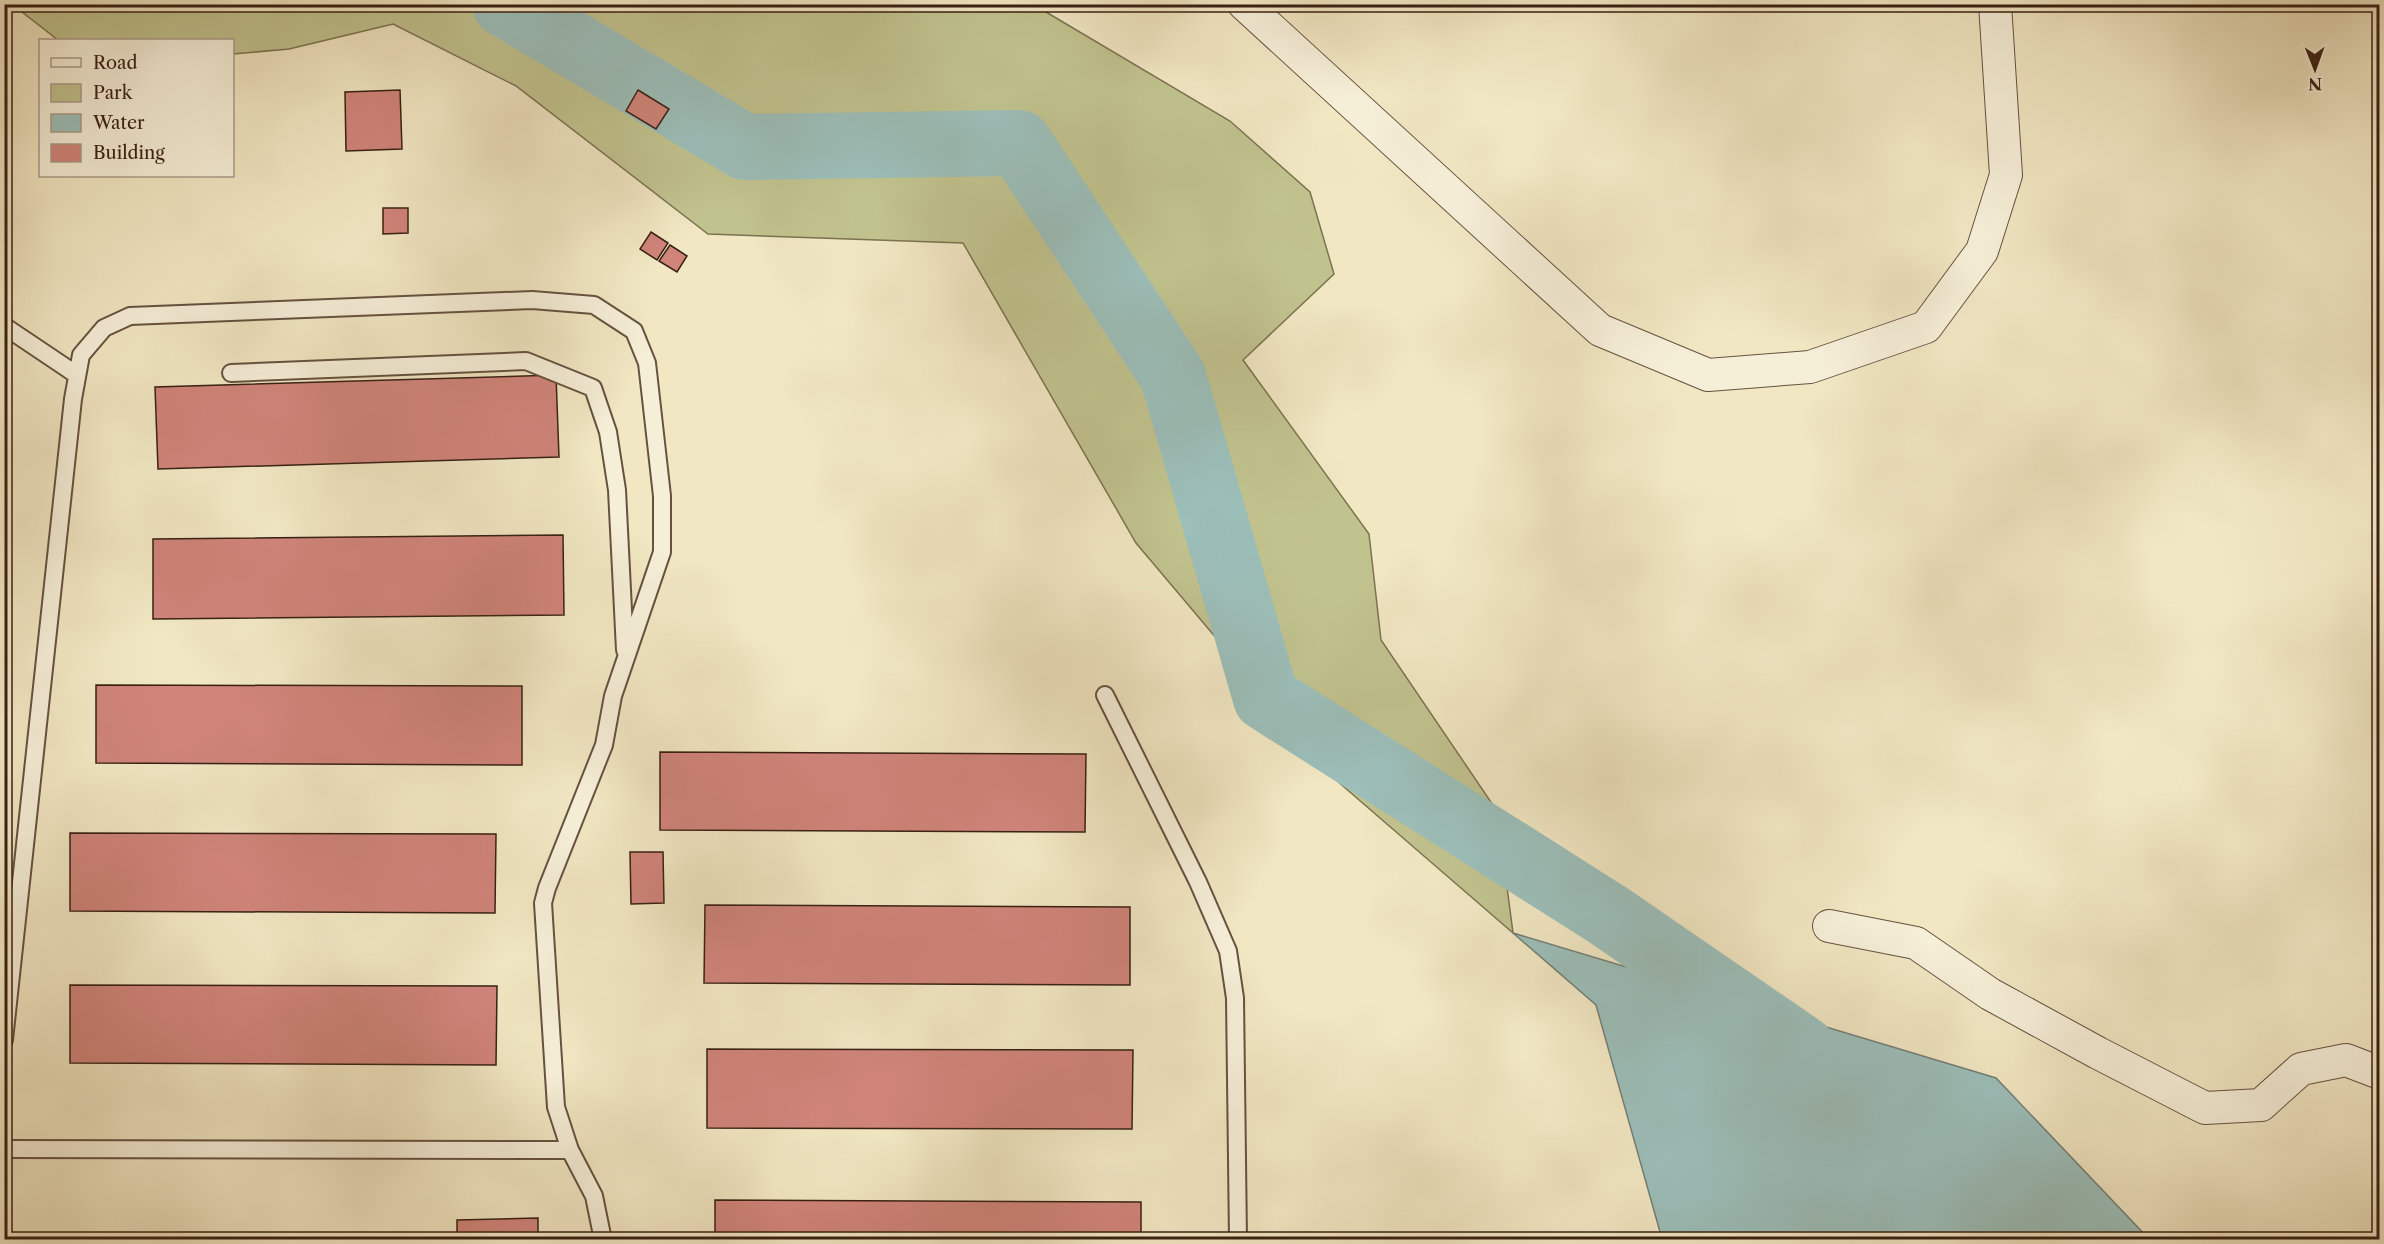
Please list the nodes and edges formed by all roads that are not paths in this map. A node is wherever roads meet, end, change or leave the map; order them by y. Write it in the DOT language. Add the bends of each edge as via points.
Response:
graph roads {
  1 [pos="1244,4"];
  2 [pos="1995,4"];
  3 [pos="4,326"];
  4 [pos="231,373"];
  5 [pos="77,375"];
  6 [pos="625,660"];
  7 [pos="1105,695"];
  8 [pos="1829,926"];
  9 [pos="4,1040"];
  10 [pos="2379,1073"];
  11 [pos="4,1149"];
  12 [pos="570,1149"];
  13 [pos="603,1239"];
  14 [pos="1238,1239"];
  1 -- 2 [label="street" via="1600,330 1708,375 1810,367 1926,327 1982,251 2006,175"];
  3 -- 5 [label="lane"];
  4 -- 6 [label="lane" via="526,361 593,388 608,432 617,490"];
  5 -- 6 [label="lane" via="81,355 104,328 129,316 532,300 594,305 634,331 647,363 662,496 662,552"];
  5 -- 9 [label="lane"];
  6 -- 12 [label="lane" via="613,696 604,745 543,903 556,1107"];
  7 -- 14 [label="lane" via="1228,951 1235,998"];
  8 -- 10 [label="street" via="1916,943 1990,994 2205,1108 2261,1105 2301,1070 2346,1060"];
  11 -- 12 [label="lane"];
  12 -- 13 [label="lane" via="594,1196"];
}
